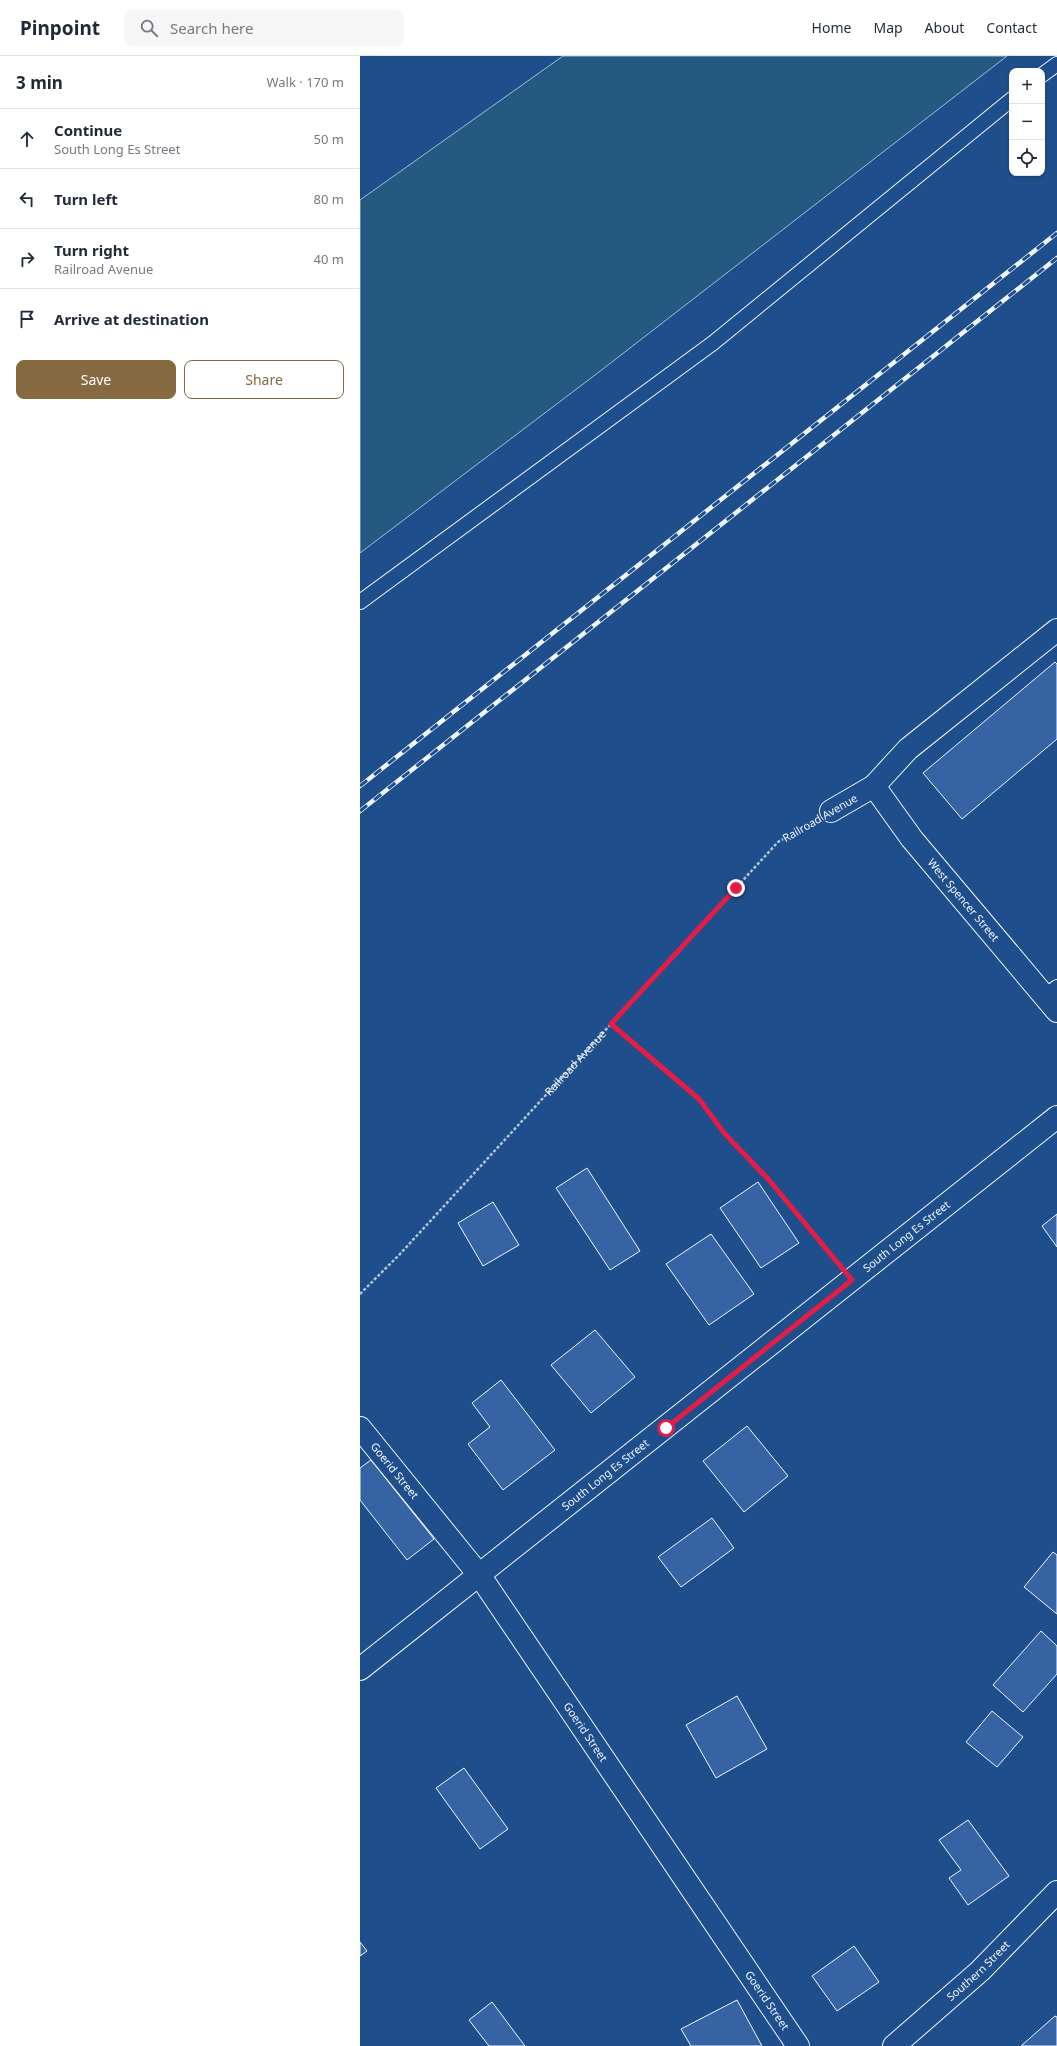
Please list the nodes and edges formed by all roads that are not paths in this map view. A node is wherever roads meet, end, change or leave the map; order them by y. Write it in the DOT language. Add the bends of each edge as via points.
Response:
graph roads {
  1 [pos="1057,64"];
  2 [pos="1045,73"];
  3 [pos="1009,101"];
  4 [pos="360,602"];
  5 [pos="1057,630"];
  6 [pos="874,786"];
  7 [pos="831,811"];
  8 [pos="1053,998"];
  9 [pos="1057,1117"];
  10 [pos="360,1428"];
  11 [pos="480,1576"];
  12 [pos="360,1669"];
  13 [pos="1057,1892"];
  14 [pos="798,2046"];
  15 [pos="894,2046"];
  1 -- 2 [label="lane"];
  3 -- 4 [label="lane" via="712,343"];
  5 -- 6 [label="street, Railroad Avenue" via="908,749"];
  6 -- 7 [label="street, Railroad Avenue"];
  6 -- 8 [label="street, West Spencer Street" via="912,839"];
  9 -- 11 [label="street, South Long Es Street"];
  10 -- 11 [label="street, Goerid Street"];
  11 -- 12 [label="street, South Long Es Street"];
  11 -- 14 [label="street, Goerid Street"];
  13 -- 15 [label="street, Southern Street" via="980,1971"];
}
